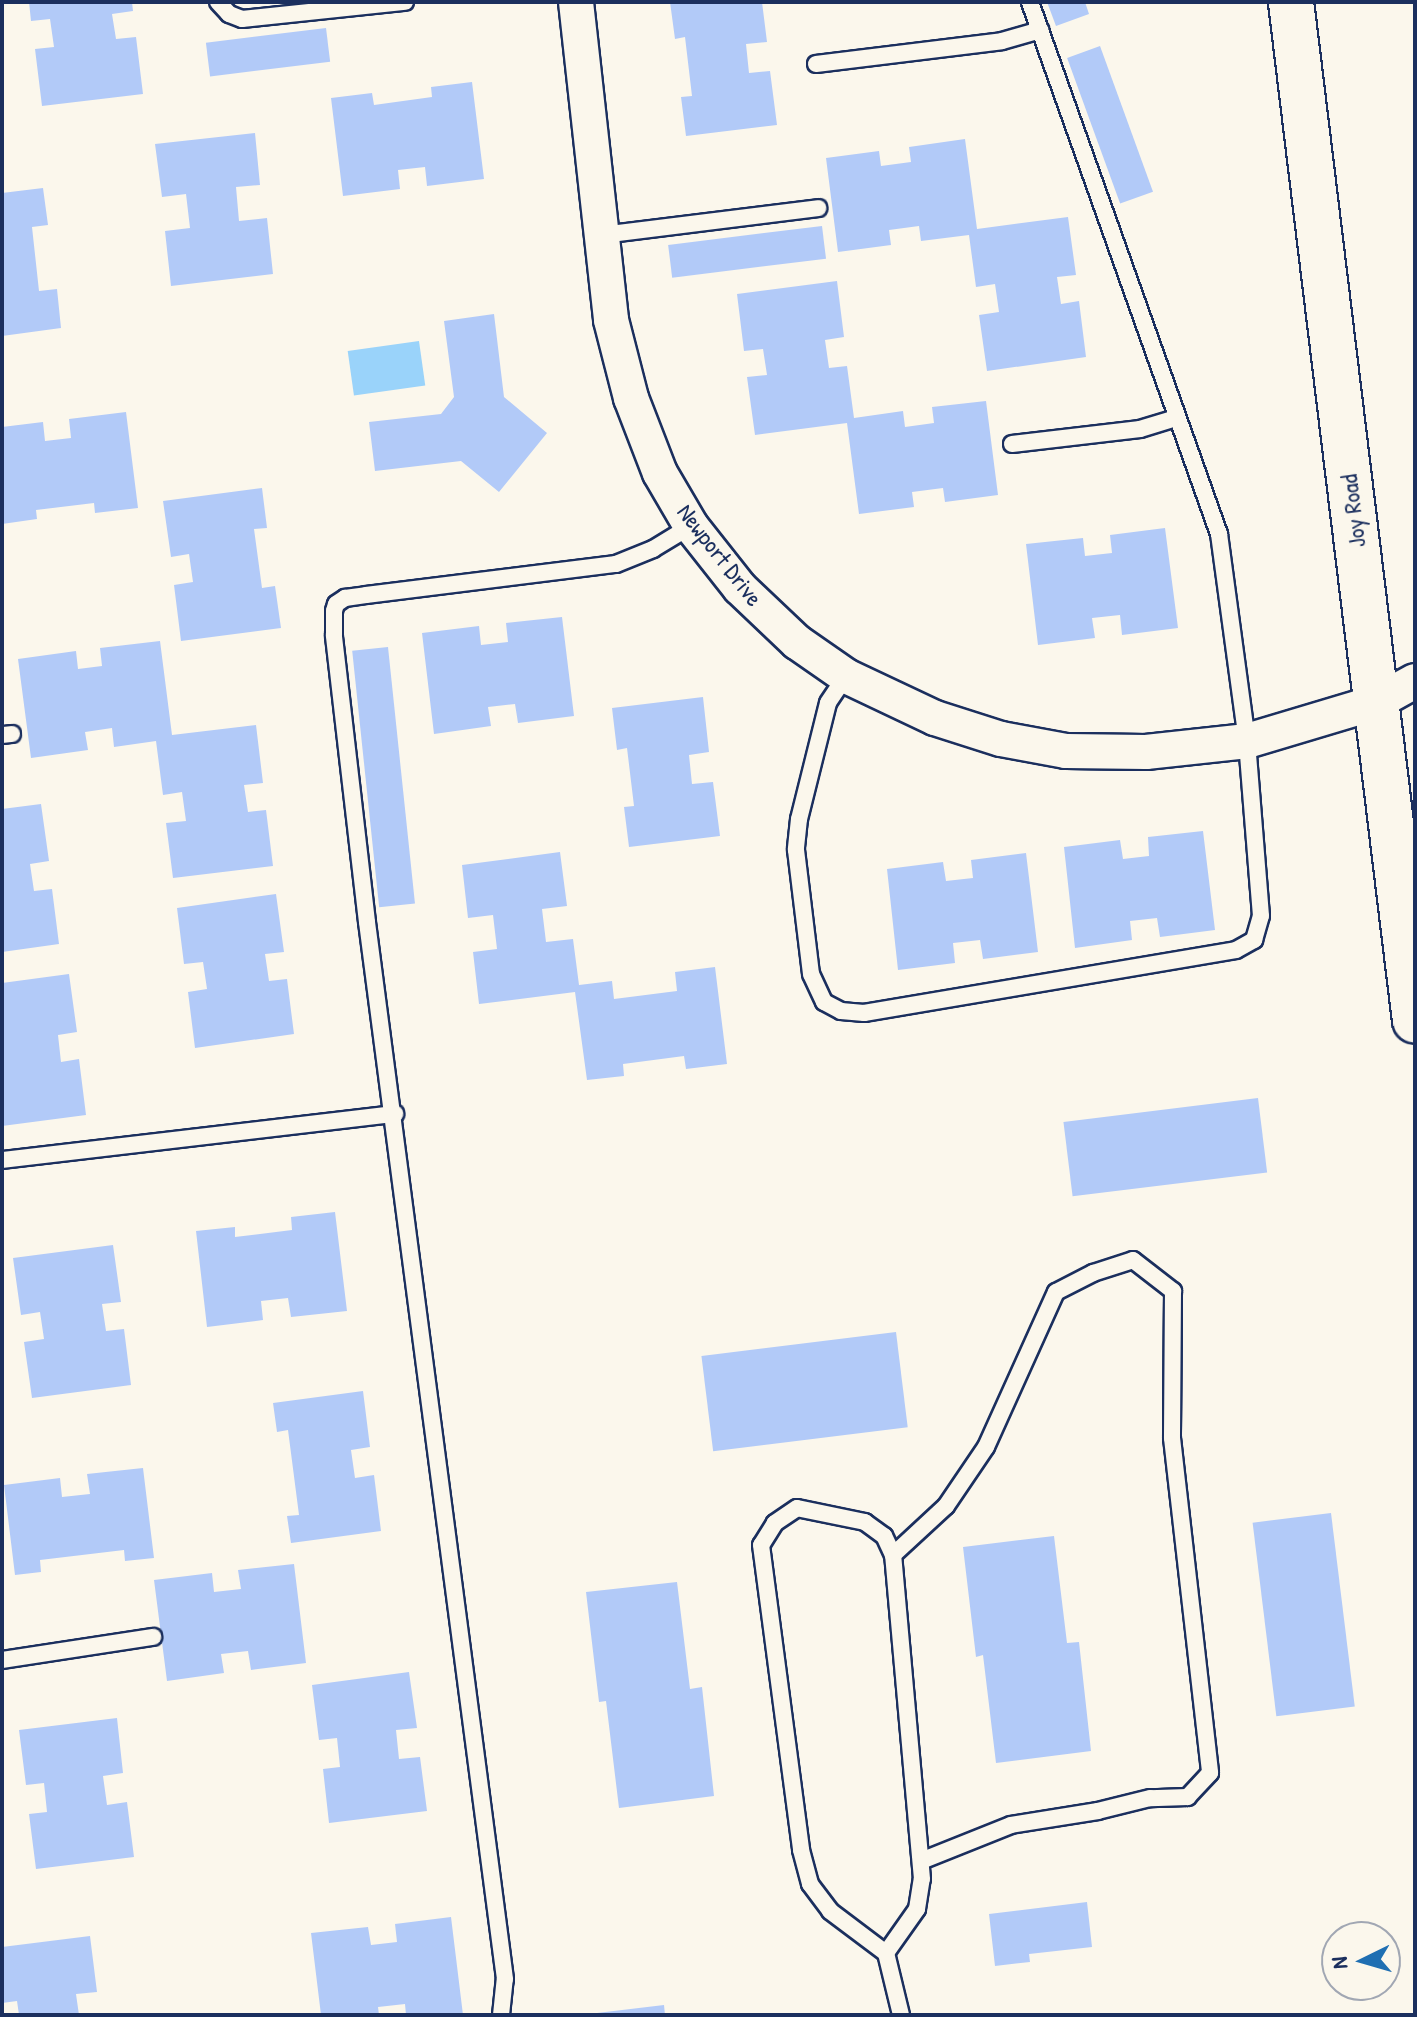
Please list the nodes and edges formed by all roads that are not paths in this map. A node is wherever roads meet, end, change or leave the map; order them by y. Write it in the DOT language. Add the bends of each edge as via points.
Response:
graph roads {
  1 [pos="218,2"];
  2 [pos="405,2"];
  3 [pos="576,2"];
  4 [pos="1030,2"];
  5 [pos="1291,2"];
  6 [pos="1040,30"];
  7 [pos="816,64"];
  8 [pos="818,208"];
  9 [pos="602,235"];
  10 [pos="1177,418"];
  11 [pos="1012,444"];
  12 [pos="691,526"];
  13 [pos="846,676"];
  14 [pos="1415,681"];
  15 [pos="1396,702"];
  16 [pos="1247,741"];
  17 [pos="1415,1020"];
  18 [pos="395,1114"];
  19 [pos="2,1160"];
  20 [pos="893,1555"];
  21 [pos="153,1637"];
  22 [pos="2,1660"];
  23 [pos="921,1861"];
  24 [pos="886,1953"];
  25 [pos="501,2015"];
  26 [pos="901,2015"];
  1 -- 2 [label="lane" via="242,19"];
  3 -- 9 [label="street, Newport Drive"];
  4 -- 6 [label="lane"];
  5 -- 15 [label="street, Joy Road"];
  6 -- 7 [label="lane" via="1002,41"];
  6 -- 10 [label="lane"];
  8 -- 9 [label="lane"];
  9 -- 12 [label="street, Newport Drive" via="611,320 631,398 660,473"];
  10 -- 11 [label="lane" via="1140,429"];
  10 -- 16 [label="lane" via="1219,534"];
  12 -- 13 [label="street, Newport Drive" via="740,588 797,642"];
  12 -- 18 [label="lane" via="616,564 366,595 336,604 335,650"];
  13 -- 16 [label="street, Newport Drive" via="935,718 1001,739 1066,751 1146,752"];
  13 -- 16 [label="lane" via="828,703 796,850 811,974 824,1002 841,1011 864,1013 1236,950 1254,940 1261,916"];
  14 -- 15 [label="street, Newport Drive"];
  15 -- 16 [label="street, Newport Drive"];
  15 -- 17 [label="street, Joy Road"];
  18 -- 19 [label="lane"];
  18 -- 25 [label="lane" via="505,1979"];
  20 -- 23 [label="lane"];
  20 -- 23 [label="lane" via="946,1506 986,1447 1056,1292 1133,1260 1173,1291 1172,1438 1210,1773 1188,1797 1150,1798 1011,1825"];
  20 -- 24 [label="lane" via="884,1536 865,1522 797,1508 775,1523 761,1545 801,1850 810,1884 830,1911"];
  21 -- 22 [label="lane"];
  23 -- 24 [label="lane" via="917,1909"];
  24 -- 26 [label="lane"];
}
